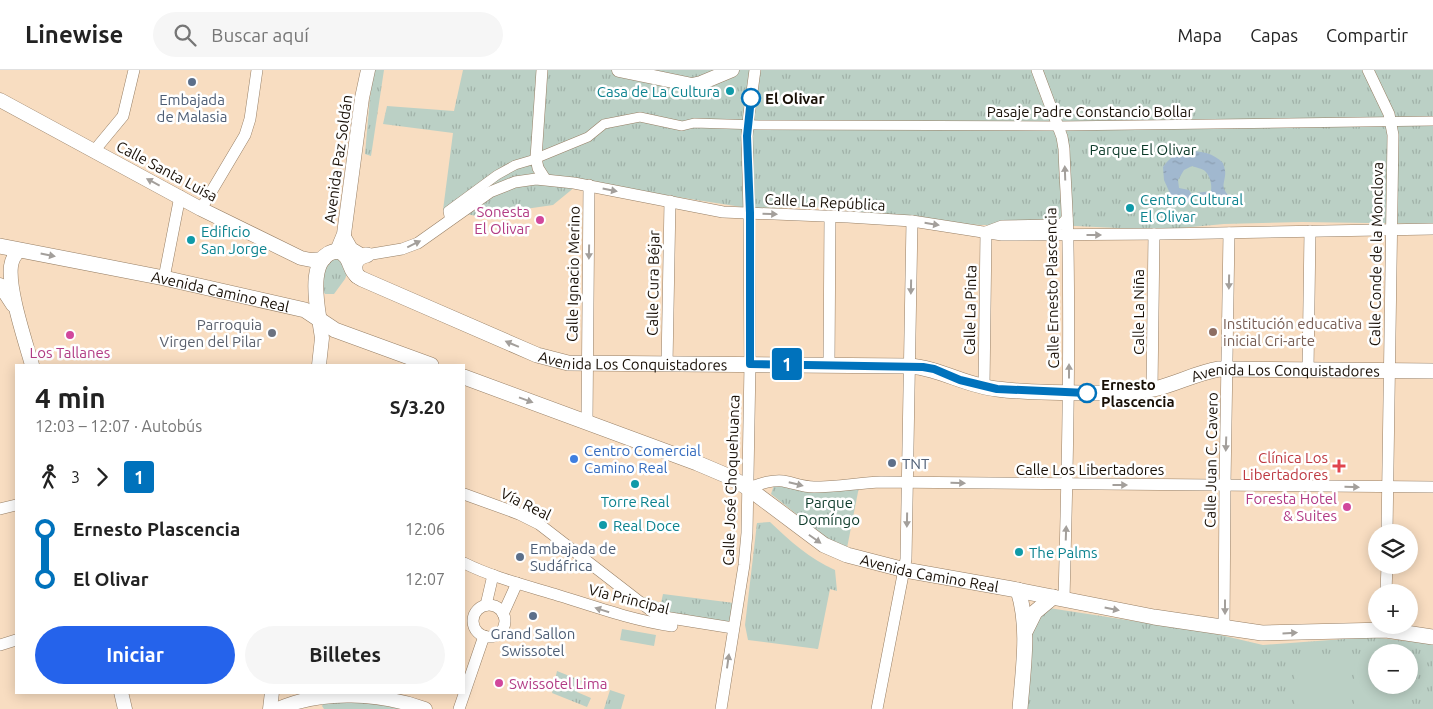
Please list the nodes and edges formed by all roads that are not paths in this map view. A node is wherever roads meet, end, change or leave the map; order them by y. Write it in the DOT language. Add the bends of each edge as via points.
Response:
graph roads {
  1 [pos="134,70"];
  2 [pos="257,70"];
  3 [pos="368,70"];
  4 [pos="542,70"];
  5 [pos="619,70"];
  6 [pos="732,70"];
  7 [pos="756,70"];
  8 [pos="1037,70"];
  9 [pos="1368,70"];
  10 [pos="662,75"];
  11 [pos="0,100"];
  12 [pos="1433,120"];
  13 [pos="1391,121"];
  14 [pos="748,125"];
  15 [pos="1058,126"];
  16 [pos="94,151"];
  17 [pos="536,158"];
  18 [pos="545,179"];
  19 [pos="590,186"];
  20 [pos="180,196"];
  21 [pos="670,201"];
  22 [pos="201,209"];
  23 [pos="750,213"];
  24 [pos="830,216"];
  25 [pos="1066,219"];
  26 [pos="450,221"];
  27 [pos="912,221"];
  28 [pos="1392,228"];
  29 [pos="1433,229"];
  30 [pos="1310,231"];
  31 [pos="986,232"];
  32 [pos="1229,233"];
  33 [pos="344,234"];
  34 [pos="1154,234"];
  35 [pos="1068,235"];
  36 [pos="0,246"];
  37 [pos="20,250"];
  38 [pos="330,255"];
  39 [pos="367,255"];
  40 [pos="358,277"];
  41 [pos="164,278"];
  42 [pos="0,284"];
  43 [pos="18,313"];
  44 [pos="320,319"];
  45 [pos="32,364"];
  46 [pos="319,364"];
  47 [pos="428,364"];
  48 [pos="587,364"];
  49 [pos="750,364"];
  50 [pos="829,364"];
  51 [pos="667,365"];
  52 [pos="909,366"];
  53 [pos="1228,369"];
  54 [pos="1308,370"];
  55 [pos="1389,371"];
  56 [pos="1433,371"];
  57 [pos="465,377"];
  58 [pos="984,387"];
  59 [pos="1152,389"];
  60 [pos="1068,393"];
  61 [pos="587,422"];
  62 [pos="908,483"];
  63 [pos="1068,484"];
  64 [pos="1225,485"];
  65 [pos="1387,487"];
  66 [pos="1433,487"];
  67 [pos="748,488"];
  68 [pos="465,494"];
  69 [pos="15,505"];
  70 [pos="0,509"];
  71 [pos="1387,524"];
  72 [pos="465,563"];
  73 [pos="905,570"];
  74 [pos="493,575"];
  75 [pos="517,583"];
  76 [pos="1018,590"];
  77 [pos="1059,598"];
  78 [pos="643,605"];
  79 [pos="486,606"];
  80 [pos="503,614"];
  81 [pos="634,619"];
  82 [pos="1224,628"];
  83 [pos="1368,629"];
  84 [pos="733,631"];
  85 [pos="1025,632"];
  86 [pos="1417,634"];
  87 [pos="484,636"];
  88 [pos="1433,637"];
  89 [pos="15,640"];
  90 [pos="0,645"];
  91 [pos="465,691"];
  92 [pos="121,694"];
  93 [pos="272,694"];
  94 [pos="464,694"];
  95 [pos="319,704"];
  96 [pos="125,709"];
  97 [pos="270,709"];
  98 [pos="278,709"];
  99 [pos="425,709"];
  100 [pos="459,709"];
  101 [pos="721,709"];
  102 [pos="877,709"];
  103 [pos="1020,709"];
  1 -- 16 [label="street" via="123,116"];
  2 -- 22 [label="street" via="245,135"];
  3 -- 33 [label="street, Avenida Paz Soldán"];
  4 -- 17 [label="street"];
  5 -- 10 [label="street"];
  6 -- 10 [label="street" via="697,84 686,84"];
  7 -- 14 [label="street, Calle José Choquehuanca"];
  8 -- 15 [label="street, Calle Ernesto Plascencia"];
  9 -- 13 [label="street, Calle Conde de la Monclova"];
  11 -- 16 [label="street, Calle Santa Luisa"];
  12 -- 13 [label="street, Pasaje Padre Constancio Bollar"];
  13 -- 15 [label="street, Pasaje Padre Constancio Bollar"];
  13 -- 28 [label="street, Calle Conde de la Monclova"];
  14 -- 15 [label="street, Pasaje Padre Constancio Bollar"];
  14 -- 17 [label="street, Pasaje Padre Constancio Bollar" via="682,126 640,117 604,124 588,137"];
  14 -- 23 [label="street, Calle José Choquehuanca"];
  25 -- 15 [label="street, Calle Ernesto Plascencia, one-way" via="1064,149"];
  20 -- 16 [label="street, Calle Santa Luisa, one-way"];
  17 -- 18 [label="street"];
  17 -- 26 [label="street, Pasaje Padre Constancio Bollar" via="515,165 448,211"];
  18 -- 19 [label="street, Calle La República"];
  18 -- 26 [label="street, Calle La República" via="515,182 490,192"];
  19 -- 21 [label="street, Calle La República, one-way"];
  19 -- 48 [label="street, Calle Ignacio Merino, one-way"];
  20 -- 22 [label="street, Calle Santa Luisa"];
  20 -- 41 [label="street"];
  21 -- 23 [label="street, Calle La República" via="723,212"];
  21 -- 51 [label="street, Calle Cura Béjar"];
  22 -- 38 [label="street, Calle Santa Luisa" via="301,258 311,260"];
  23 -- 24 [label="street, Calle La República, one-way"];
  23 -- 49 [label="street, Calle José Choquehuanca"];
  24 -- 27 [label="street, Calle La República"];
  24 -- 50 [label="street"];
  25 -- 31 [label="street, Calle La República" via="1056,225 1002,226"];
  25 -- 35 [label="street, Calle Ernesto Plascencia"];
  39 -- 26 [label="street, Calle La República, one-way" via="418,243"];
  27 -- 31 [label="street, Calle La República, one-way"];
  27 -- 52 [label="street, one-way"];
  28 -- 29 [label="street, Calle La República"];
  28 -- 30 [label="street, Calle La República"];
  28 -- 55 [label="street, Calle Conde de la Monclova"];
  30 -- 32 [label="street, Calle La República"];
  30 -- 54 [label="street"];
  31 -- 35 [label="street, Calle La República"];
  31 -- 58 [label="street, Calle La Pinta"];
  32 -- 34 [label="street, Calle La República"];
  32 -- 53 [label="street, Calle Juan C. Cavero, one-way"];
  33 -- 38 [label="street, Avenida Paz Soldán"];
  33 -- 39 [label="street" via="352,248"];
  35 -- 34 [label="street, Calle La República, one-way"];
  34 -- 59 [label="street, Calle La Niña"];
  60 -- 35 [label="street, Calle Ernesto Plascencia, one-way"];
  36 -- 37 [label="main road, Avenida Camino Real"];
  37 -- 41 [label="main road, Avenida Camino Real, one-way"];
  37 -- 43 [label="street" via="13,260 11,277"];
  38 -- 40 [label="main road" via="345,255 353,274"];
  38 -- 44 [label="main road" via="318,273 315,288"];
  39 -- 40 [label="main road" via="355,263"];
  48 -- 40 [label="main road, Avenida Los Conquistadores, one-way" via="537,355"];
  41 -- 44 [label="main road, Avenida Camino Real" via="305,310"];
  42 -- 43 [label="street"];
  43 -- 45 [label="street"];
  44 -- 46 [label="street"];
  44 -- 47 [label="main road, Avenida Camino Real" via="335,330"];
  48 -- 51 [label="main road, Avenida Los Conquistadores"];
  48 -- 61 [label="street, Calle Ignacio Merino"];
  49 -- 50 [label="main road, Avenida Los Conquistadores"];
  49 -- 51 [label="main road, Avenida Los Conquistadores"];
  49 -- 67 [label="street, Calle José Choquehuanca"];
  50 -- 52 [label="main road, Avenida Los Conquistadores"];
  52 -- 58 [label="main road, Avenida Los Conquistadores" via="934,369"];
  52 -- 62 [label="street"];
  53 -- 54 [label="main road, Avenida Los Conquistadores"];
  53 -- 59 [label="main road, Avenida Los Conquistadores" via="1207,371"];
  53 -- 64 [label="street, Calle Juan C. Cavero, one-way"];
  54 -- 55 [label="main road, Avenida Los Conquistadores"];
  55 -- 56 [label="main road, Avenida Los Conquistadores"];
  55 -- 65 [label="street, Calle Conde de la Monclova"];
  57 -- 61 [label="main road, Avenida Camino Real, one-way"];
  58 -- 60 [label="main road, Avenida Los Conquistadores"];
  59 -- 60 [label="main road, Avenida Los Conquistadores"];
  60 -- 63 [label="street, Calle Ernesto Plascencia"];
  61 -- 67 [label="main road, Avenida Camino Real" via="697,463"];
  62 -- 63 [label="street, Calle Los Libertadores, one-way"];
  67 -- 62 [label="street, Calle Los Libertadores, one-way" via="775,481 814,487"];
  62 -- 73 [label="street, one-way"];
  63 -- 64 [label="street, Calle Los Libertadores, one-way"];
  77 -- 63 [label="street, Calle Ernesto Plascencia, one-way"];
  64 -- 65 [label="street, Calle Los Libertadores, one-way"];
  64 -- 82 [label="street, Calle Juan C. Cavero, one-way"];
  65 -- 66 [label="street, Calle Los Libertadores"];
  65 -- 71 [label="street, Calle Conde de la Monclova"];
  67 -- 73 [label="main road, Avenida Camino Real, one-way" via="824,545 847,555"];
  67 -- 84 [label="street, Calle José Choquehuanca" via="744,565"];
  68 -- 78 [label="street, Vía Real" via="538,524"];
  69 -- 70 [label="street"];
  72 -- 74 [label="street, Vía Principal"];
  73 -- 76 [label="main road, Avenida Camino Real"];
  73 -- 102 [label="street"];
  74 -- 75 [label="street, Vía Principal"];
  74 -- 79 [label="street"];
  75 -- 80 [label="street"];
  81 -- 75 [label="street, Vía Principal, one-way"];
  76 -- 77 [label="main road, Avenida Camino Real"];
  76 -- 85 [label="main road"];
  77 -- 82 [label="main road, Avenida Camino Real, one-way"];
  77 -- 85 [label="main road" via="1036,612"];
  78 -- 81 [label="street" via="643,616"];
  78 -- 84 [label="street, Vía Real" via="664,618"];
  79 -- 80 [label="street" via="496,606"];
  79 -- 87 [label="street" via="477,611 474,620 476,629"];
  80 -- 87 [label="street" via="502,629 494,636"];
  81 -- 84 [label="street, Vía Principal" via="653,624"];
  82 -- 83 [label="main road, Avenida Camino Real, one-way" via="1280,634"];
  101 -- 84 [label="street, Calle José Choquehuanca, one-way"];
  85 -- 103 [label="main road"];
  86 -- 88 [label="main road, Avenida Camino Real"];
  87 -- 91 [label="street"];
  89 -- 90 [label="street"];
  92 -- 96 [label="street"];
  93 -- 97 [label="street"];
  94 -- 100 [label="street"];
  95 -- 98 [label="street" via="290,704"];
  95 -- 99 [label="street" via="343,696 368,696"];
}
